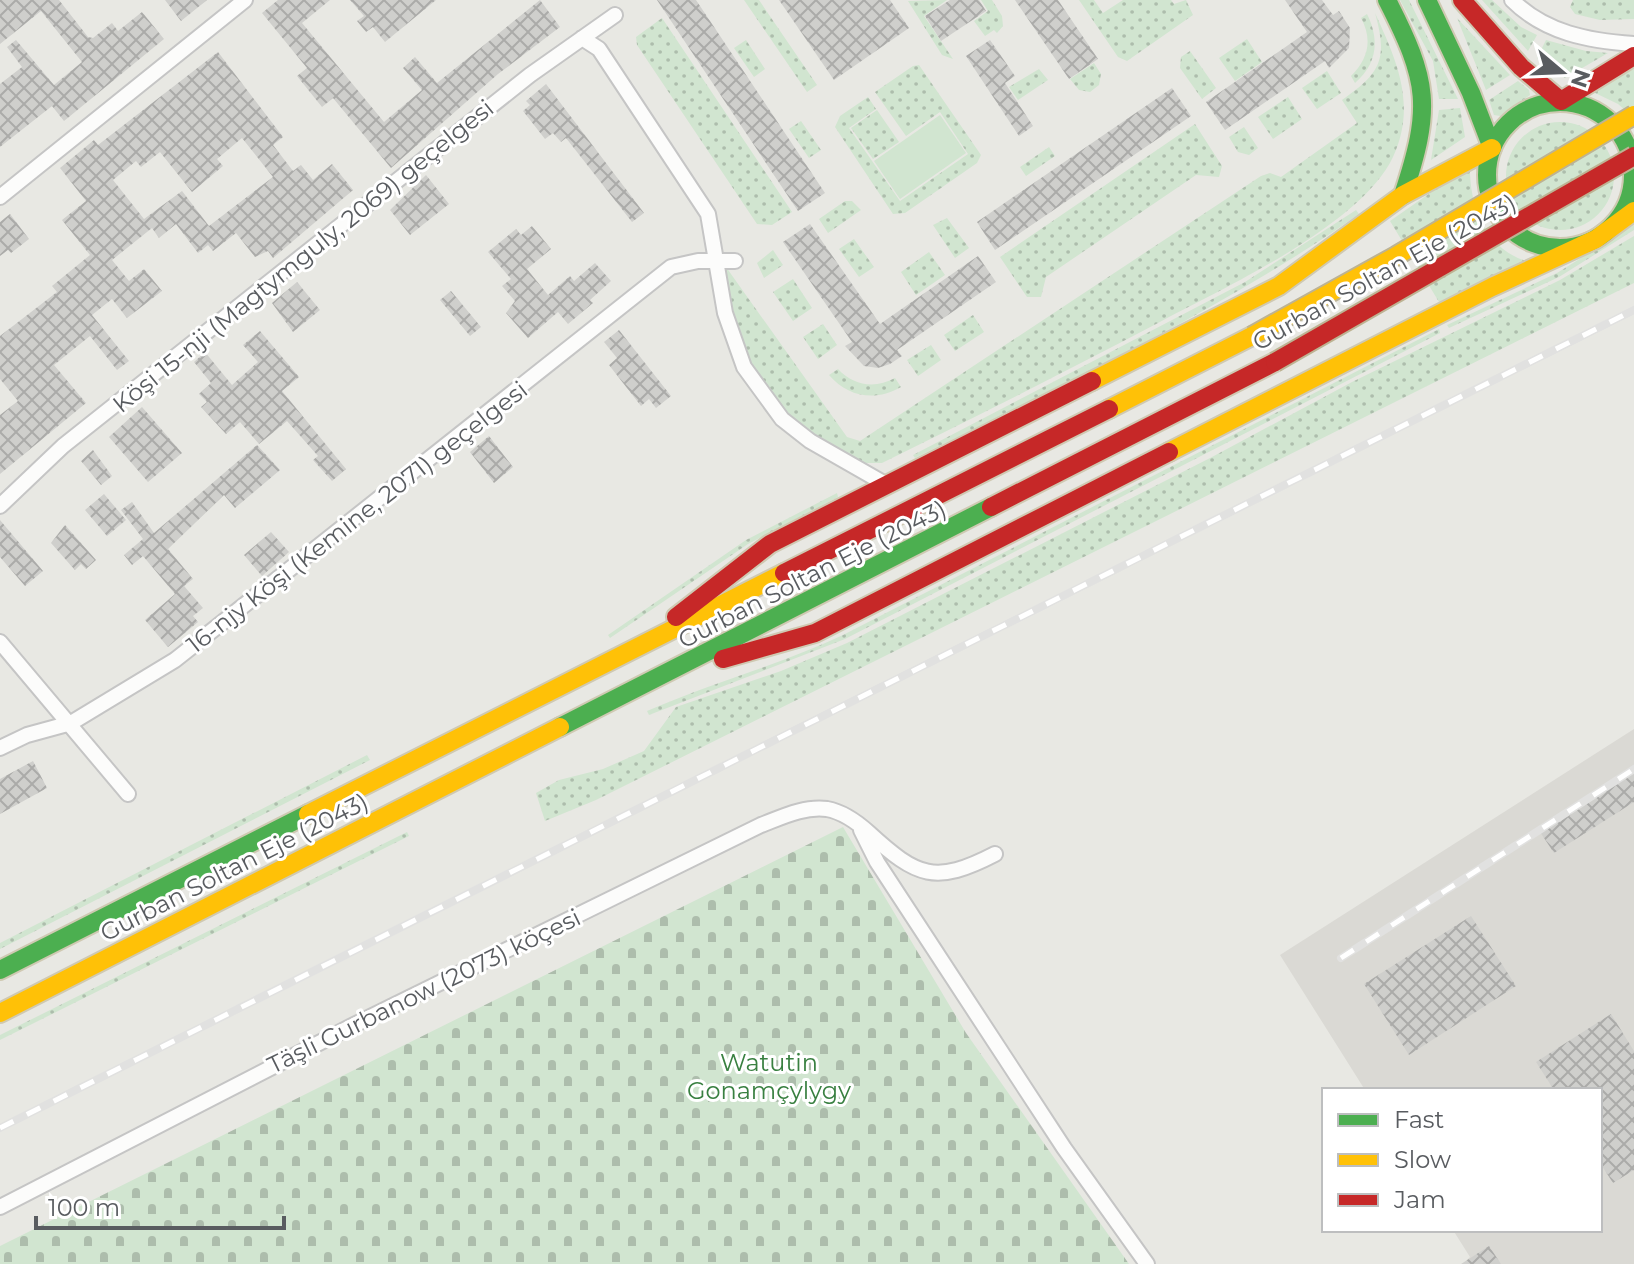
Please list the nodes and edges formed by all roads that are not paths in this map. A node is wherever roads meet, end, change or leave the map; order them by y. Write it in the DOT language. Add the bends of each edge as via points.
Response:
graph roads {
  1 [pos="245,0"];
  2 [pos="1387,0"];
  3 [pos="1427,0"];
  4 [pos="1462,0"];
  5 [pos="1512,0"];
  6 [pos="615,15"];
  7 [pos="582,38"];
  8 [pos="1634,44"];
  9 [pos="1634,56"];
  10 [pos="1561,101"];
  11 [pos="1634,115"];
  12 [pos="1492,148"];
  13 [pos="1634,156"];
  14 [pos="1403,195"];
  15 [pos="0,197"];
  16 [pos="1634,211"];
  17 [pos="1596,239"];
  18 [pos="716,261"];
  19 [pos="735,261"];
  20 [pos="887,485"];
  21 [pos="0,506"];
  22 [pos="0,642"];
  23 [pos="646,643"];
  24 [pos="670,674"];
  25 [pos="71,723"];
  26 [pos="0,748"];
  27 [pos="128,794"];
  28 [pos="856,821"];
  29 [pos="995,854"];
  30 [pos="0,970"];
  31 [pos="0,1013"];
  32 [pos="0,1207"];
  33 [pos="1147,1264"];
  1 -- 15 [label="street"];
  2 -- 14 [label="main road" via="1424,75 1426,104 1418,151"];
  3 -- 12 [label="main road"];
  4 -- 10 [label="main road" via="1521,67"];
  5 -- 8 [label="street" via="1566,33"];
  6 -- 7 [label="street, Köşi 15-nji (Magtymguly, 2069) geçelgesi"];
  7 -- 18 [label="street" via="599,49 708,214"];
  7 -- 21 [label="street, Köşi 15-nji (Magtymguly, 2069) geçelgesi" via="63,446"];
  9 -- 10 [label="main road"];
  10 -- 12 [label="main road" via="1543,103 1512,119"];
  10 -- 17 [label="main road" via="1597,111 1613,123 1631,157 1627,204"];
  11 -- 23 [label="main road, Gurban Soltan Eje (2043), bridge" via="1252,336"];
  12 -- 14 [label="main road"];
  12 -- 17 [label="main road" via="1488,192 1511,231 1552,249 1575,248"];
  13 -- 24 [label="main road, Gurban Soltan Eje (2043), bridge" via="1275,362"];
  14 -- 20 [label="main road" via="1279,286"];
  16 -- 17 [label="main road"];
  17 -- 24 [label="main road" via="1479,293 815,633"];
  18 -- 19 [label="street"];
  18 -- 20 [label="street" via="725,313 744,367 782,419"];
  18 -- 25 [label="street, 16-njy Köşi (Kemine, 2071) geçelgesi" via="671,267 175,660"];
  20 -- 23 [label="main road" via="770,544"];
  22 -- 25 [label="street"];
  23 -- 30 [label="main road, Gurban Soltan Eje (2043)"];
  24 -- 31 [label="main road, Gurban Soltan Eje (2043)"];
  25 -- 26 [label="street, 16-njy Köşi (Kemine, 2071) geçelgesi"];
  25 -- 27 [label="street"];
  28 -- 29 [label="street" via="903,863 923,873 964,870"];
  28 -- 32 [label="street, Täşli Gurbanow (2073) köçesi" via="817,809 761,825"];
  28 -- 33 [label="street" via="1064,1148"];
}
